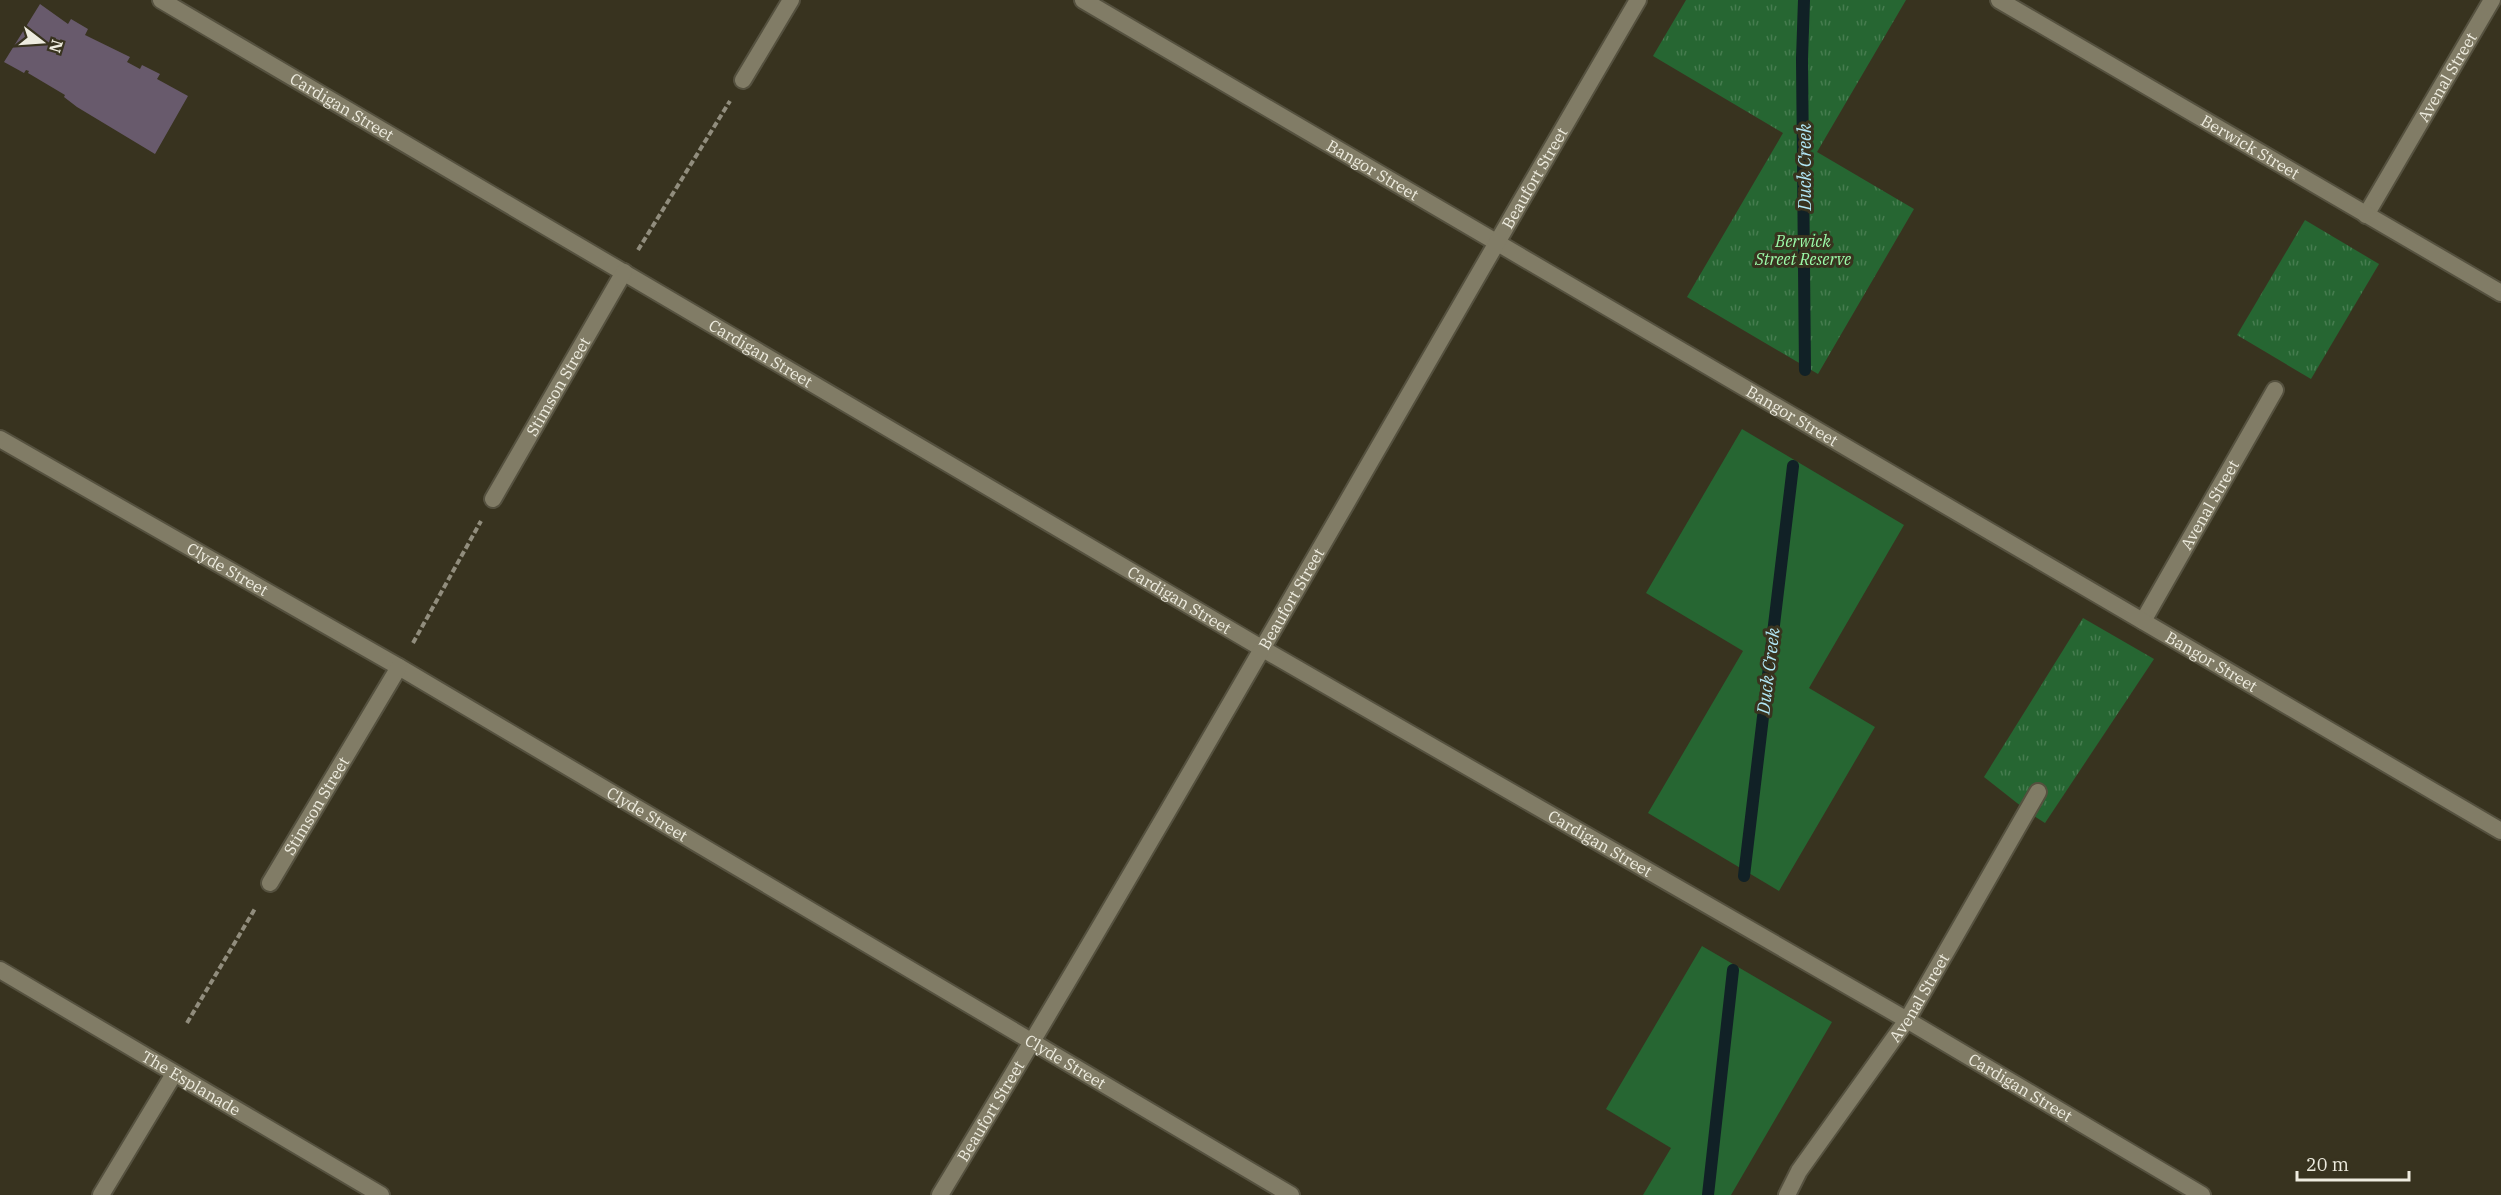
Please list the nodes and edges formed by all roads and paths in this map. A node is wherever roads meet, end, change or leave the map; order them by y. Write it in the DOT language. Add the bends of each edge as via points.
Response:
graph roads {
  1 [pos="160,0"];
  2 [pos="791,0"];
  3 [pos="1083,0"];
  4 [pos="1638,0"];
  5 [pos="1999,0"];
  6 [pos="2492,0"];
  7 [pos="743,80"];
  8 [pos="2366,214"];
  9 [pos="1496,242"];
  10 [pos="624,272"];
  11 [pos="2501,293"];
  12 [pos="2275,390"];
  13 [pos="0,439"];
  14 [pos="493,499"];
  15 [pos="2143,621"];
  16 [pos="1263,649"];
  17 [pos="399,668"];
  18 [pos="2038,792"];
  19 [pos="2501,831"];
  20 [pos="270,883"];
  21 [pos="0,970"];
  22 [pos="1907,1020"];
  23 [pos="187,1023"];
  24 [pos="1032,1043"];
  25 [pos="174,1074"];
  26 [pos="101,1195"];
  27 [pos="381,1195"];
  28 [pos="940,1195"];
  29 [pos="1291,1195"];
  30 [pos="1787,1195"];
  31 [pos="2202,1195"];
  1 -- 10 [label="street, Cardigan Street"];
  2 -- 7 [label="street"];
  3 -- 9 [label="street, Bangor Street"];
  4 -- 9 [label="street, Beaufort Street"];
  5 -- 8 [label="street, Berwick Street"];
  6 -- 8 [label="street, Avenal Street"];
  7 -- 10 [label="path"];
  8 -- 11 [label="street, Berwick Street"];
  9 -- 15 [label="street, Bangor Street"];
  9 -- 16 [label="street, Beaufort Street"];
  10 -- 14 [label="street, Stimson Street"];
  10 -- 16 [label="street, Cardigan Street"];
  12 -- 15 [label="street, Avenal Street"];
  13 -- 17 [label="street, Clyde Street"];
  14 -- 17 [label="path"];
  15 -- 19 [label="street, Bangor Street"];
  16 -- 22 [label="street, Cardigan Street"];
  16 -- 24 [label="street, Beaufort Street"];
  17 -- 20 [label="street, Stimson Street"];
  17 -- 24 [label="street, Clyde Street"];
  18 -- 22 [label="street, Avenal Street"];
  20 -- 23 [label="path"];
  21 -- 25 [label="street, The Esplanade"];
  22 -- 30 [label="street, Avenal Street" via="1799,1171"];
  22 -- 31 [label="street, Cardigan Street"];
  24 -- 28 [label="street, Beaufort Street"];
  24 -- 29 [label="street, Clyde Street"];
  25 -- 26 [label="street"];
  25 -- 27 [label="street, The Esplanade"];
}
